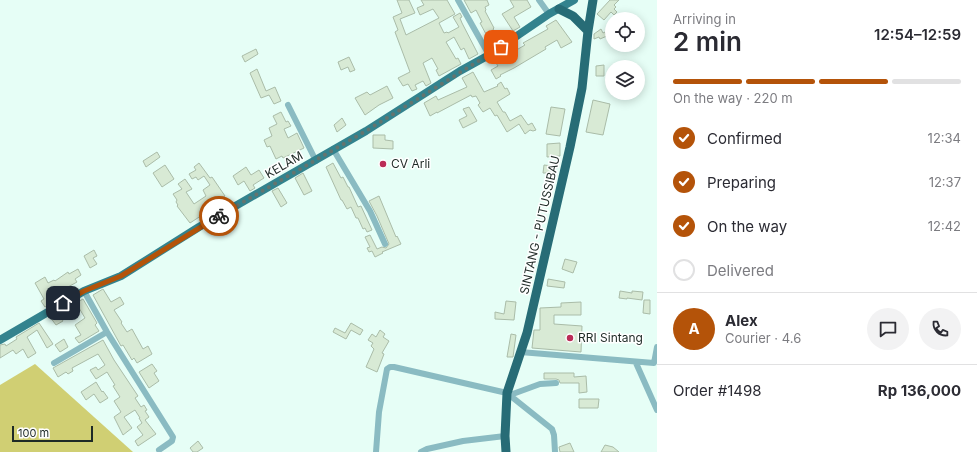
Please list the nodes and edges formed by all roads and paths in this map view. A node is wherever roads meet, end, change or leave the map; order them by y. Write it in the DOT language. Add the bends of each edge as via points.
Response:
graph roads {
  1 [pos="458,0"];
  2 [pos="539,0"];
  3 [pos="574,0"];
  4 [pos="593,0"];
  5 [pos="559,9"];
  6 [pos="549,14"];
  7 [pos="588,31"];
  8 [pos="489,55"];
  9 [pos="288,105"];
  10 [pos="333,149"];
  11 [pos="316,160"];
  12 [pos="385,244"];
  13 [pos="84,291"];
  14 [pos="107,332"];
  15 [pos="0,340"];
  16 [pos="657,347"];
  17 [pos="520,352"];
  18 [pos="636,362"];
  19 [pos="54,363"];
  20 [pos="655,363"];
  21 [pos="556,383"];
  22 [pos="508,394"];
  23 [pos="657,410"];
  24 [pos="505,436"];
  25 [pos="159,450"];
  26 [pos="376,452"];
  27 [pos="421,452"];
  28 [pos="506,452"];
  29 [pos="555,452"];
  1 -- 8 [label="street"];
  2 -- 6 [label="street"];
  3 -- 5 [label="main road, KELAM"];
  4 -- 7 [label="highway, SINTANG - PUTUSSIBAU"];
  5 -- 6 [label="main road, KELAM"];
  5 -- 7 [label="highway" via="577,19"];
  6 -- 8 [label="main road, KELAM"];
  7 -- 17 [label="highway, SINTANG - PUTUSSIBAU" via="576,119 536,299"];
  8 -- 10 [label="main road, KELAM"];
  9 -- 11 [label="street"];
  10 -- 11 [label="main road, KELAM"];
  10 -- 12 [label="street" via="367,206"];
  11 -- 13 [label="main road, KELAM" via="121,276"];
  13 -- 14 [label="street"];
  13 -- 15 [label="main road, KELAM"];
  14 -- 19 [label="street"];
  14 -- 25 [label="street" via="173,437 172,441"];
  16 -- 20 [label="street"];
  17 -- 18 [label="street"];
  17 -- 22 [label="highway, SINTANG - PUTUSSIBAU"];
  18 -- 20 [label="street"];
  18 -- 23 [label="street"];
  21 -- 22 [label="street" via="540,384"];
  22 -- 24 [label="highway, SINTANG - PUTUSSIBAU"];
  22 -- 26 [label="street" via="390,367 387,369 379,412"];
  22 -- 29 [label="street" via="552,429"];
  24 -- 27 [label="street" via="463,441"];
  24 -- 28 [label="highway, SINTANG - PUTUSSIBAU"];
}
